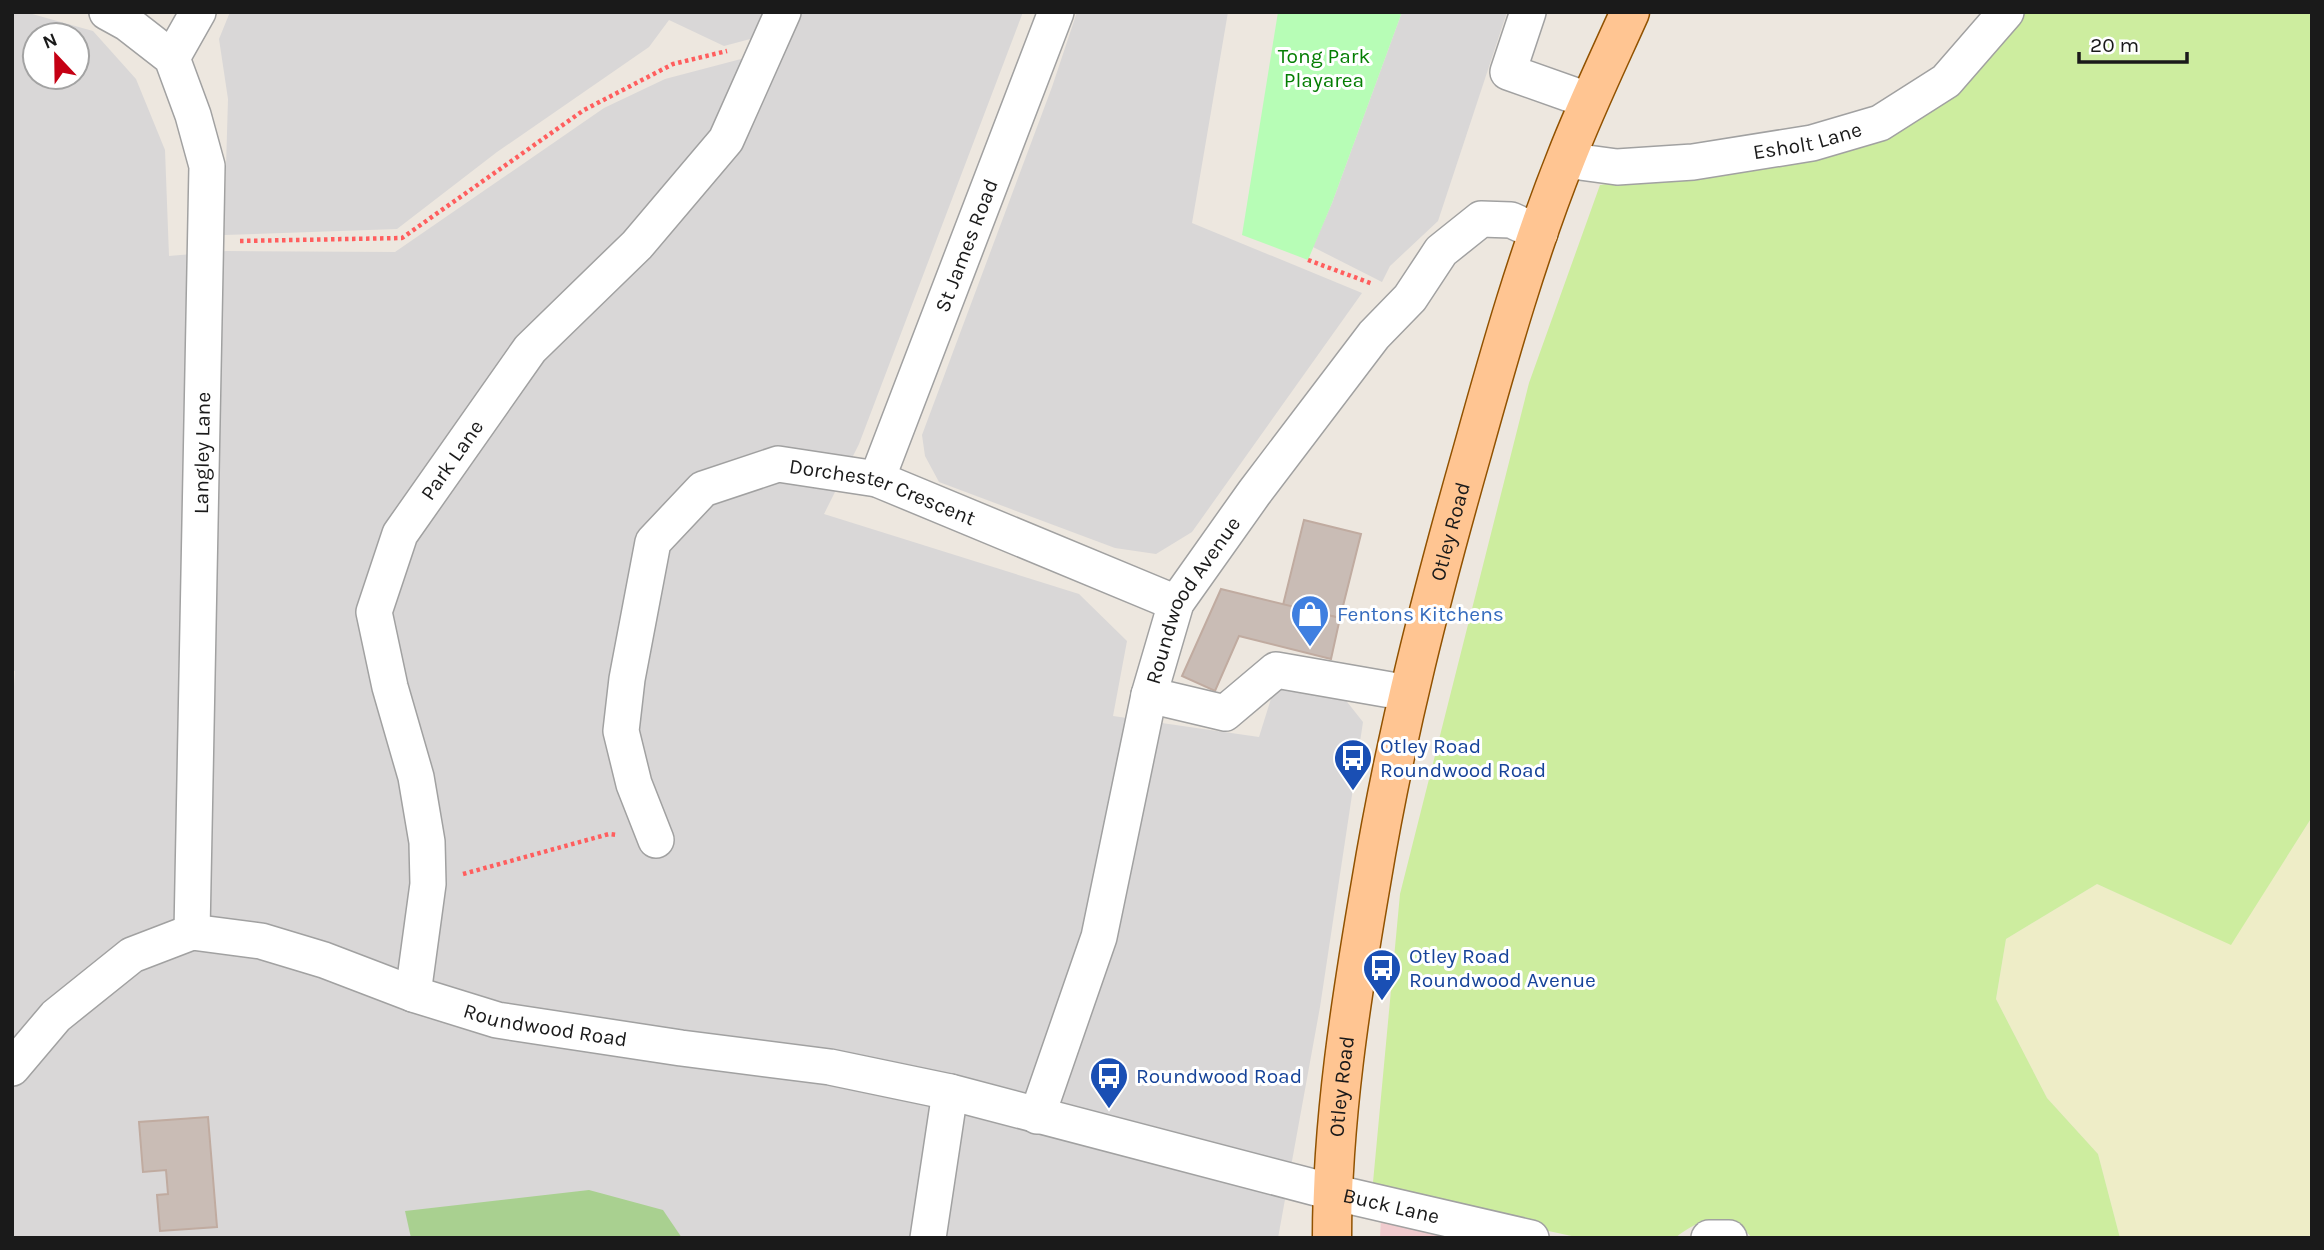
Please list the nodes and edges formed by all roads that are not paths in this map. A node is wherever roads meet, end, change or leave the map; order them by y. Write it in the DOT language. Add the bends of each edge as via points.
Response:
graph roads {
  1 [pos="107,12"];
  2 [pos="198,12"];
  3 [pos="783,12"];
  4 [pos="1056,12"];
  5 [pos="1528,12"];
  6 [pos="1630,12"];
  7 [pos="2006,12"];
  8 [pos="172,58"];
  9 [pos="1590,101"];
  10 [pos="1565,160"];
  11 [pos="1540,233"];
  12 [pos="877,479"];
  13 [pos="1176,603"];
  14 [pos="1408,693"];
  15 [pos="1149,695"];
  16 [pos="656,840"];
  17 [pos="192,932"];
  18 [pos="414,994"];
  19 [pos="12,1068"];
  20 [pos="950,1092"];
  21 [pos="1037,1116"];
  22 [pos="1332,1192"];
  23 [pos="928,1238"];
  24 [pos="1332,1238"];
  25 [pos="1531,1238"];
  26 [pos="1709,1238"];
  27 [pos="1729,1238"];
  1 -- 8 [label="street"];
  2 -- 8 [label="street"];
  3 -- 18 [label="street, Park Lane" via="726,140 638,245 530,349 400,534 374,612 428,842 428,884"];
  4 -- 12 [label="street, St James Road"];
  5 -- 9 [label="street" via="1508,72"];
  6 -- 9 [label="main road, Otley Road"];
  7 -- 10 [label="street, Esholt Lane" via="1946,81 1880,123 1812,144 1693,162 1617,167"];
  8 -- 17 [label="street, Langley Lane" via="207,166"];
  9 -- 10 [label="main road, Otley Road"];
  10 -- 11 [label="main road, Otley Road"];
  11 -- 13 [label="street, Roundwood Avenue" via="1511,220 1481,219 1441,251 1410,298 1366,346 1254,493"];
  11 -- 14 [label="main road, Otley Road" via="1451,524"];
  12 -- 13 [label="street, Dorchester Crescent"];
  12 -- 16 [label="street, Dorchester Crescent" via="778,464 703,489 653,542 626,678 621,731 634,784"];
  13 -- 15 [label="street, Roundwood Avenue"];
  14 -- 15 [label="street" via="1276,670 1225,713"];
  14 -- 22 [label="main road, Otley Road" via="1385,797 1352,994"];
  15 -- 21 [label="street, Roundwood Avenue" via="1099,937"];
  17 -- 18 [label="street, Roundwood Road" via="261,941"];
  17 -- 19 [label="street, Roundwood Road" via="132,955 56,1016"];
  18 -- 20 [label="street, Roundwood Road" via="498,1020 830,1066"];
  20 -- 21 [label="street, Roundwood Road"];
  20 -- 23 [label="street"];
  21 -- 22 [label="street, Roundwood Road"];
  22 -- 24 [label="main road, Otley Road"];
  22 -- 25 [label="street, Buck Lane"];
  26 -- 27 [label="street"];
}
